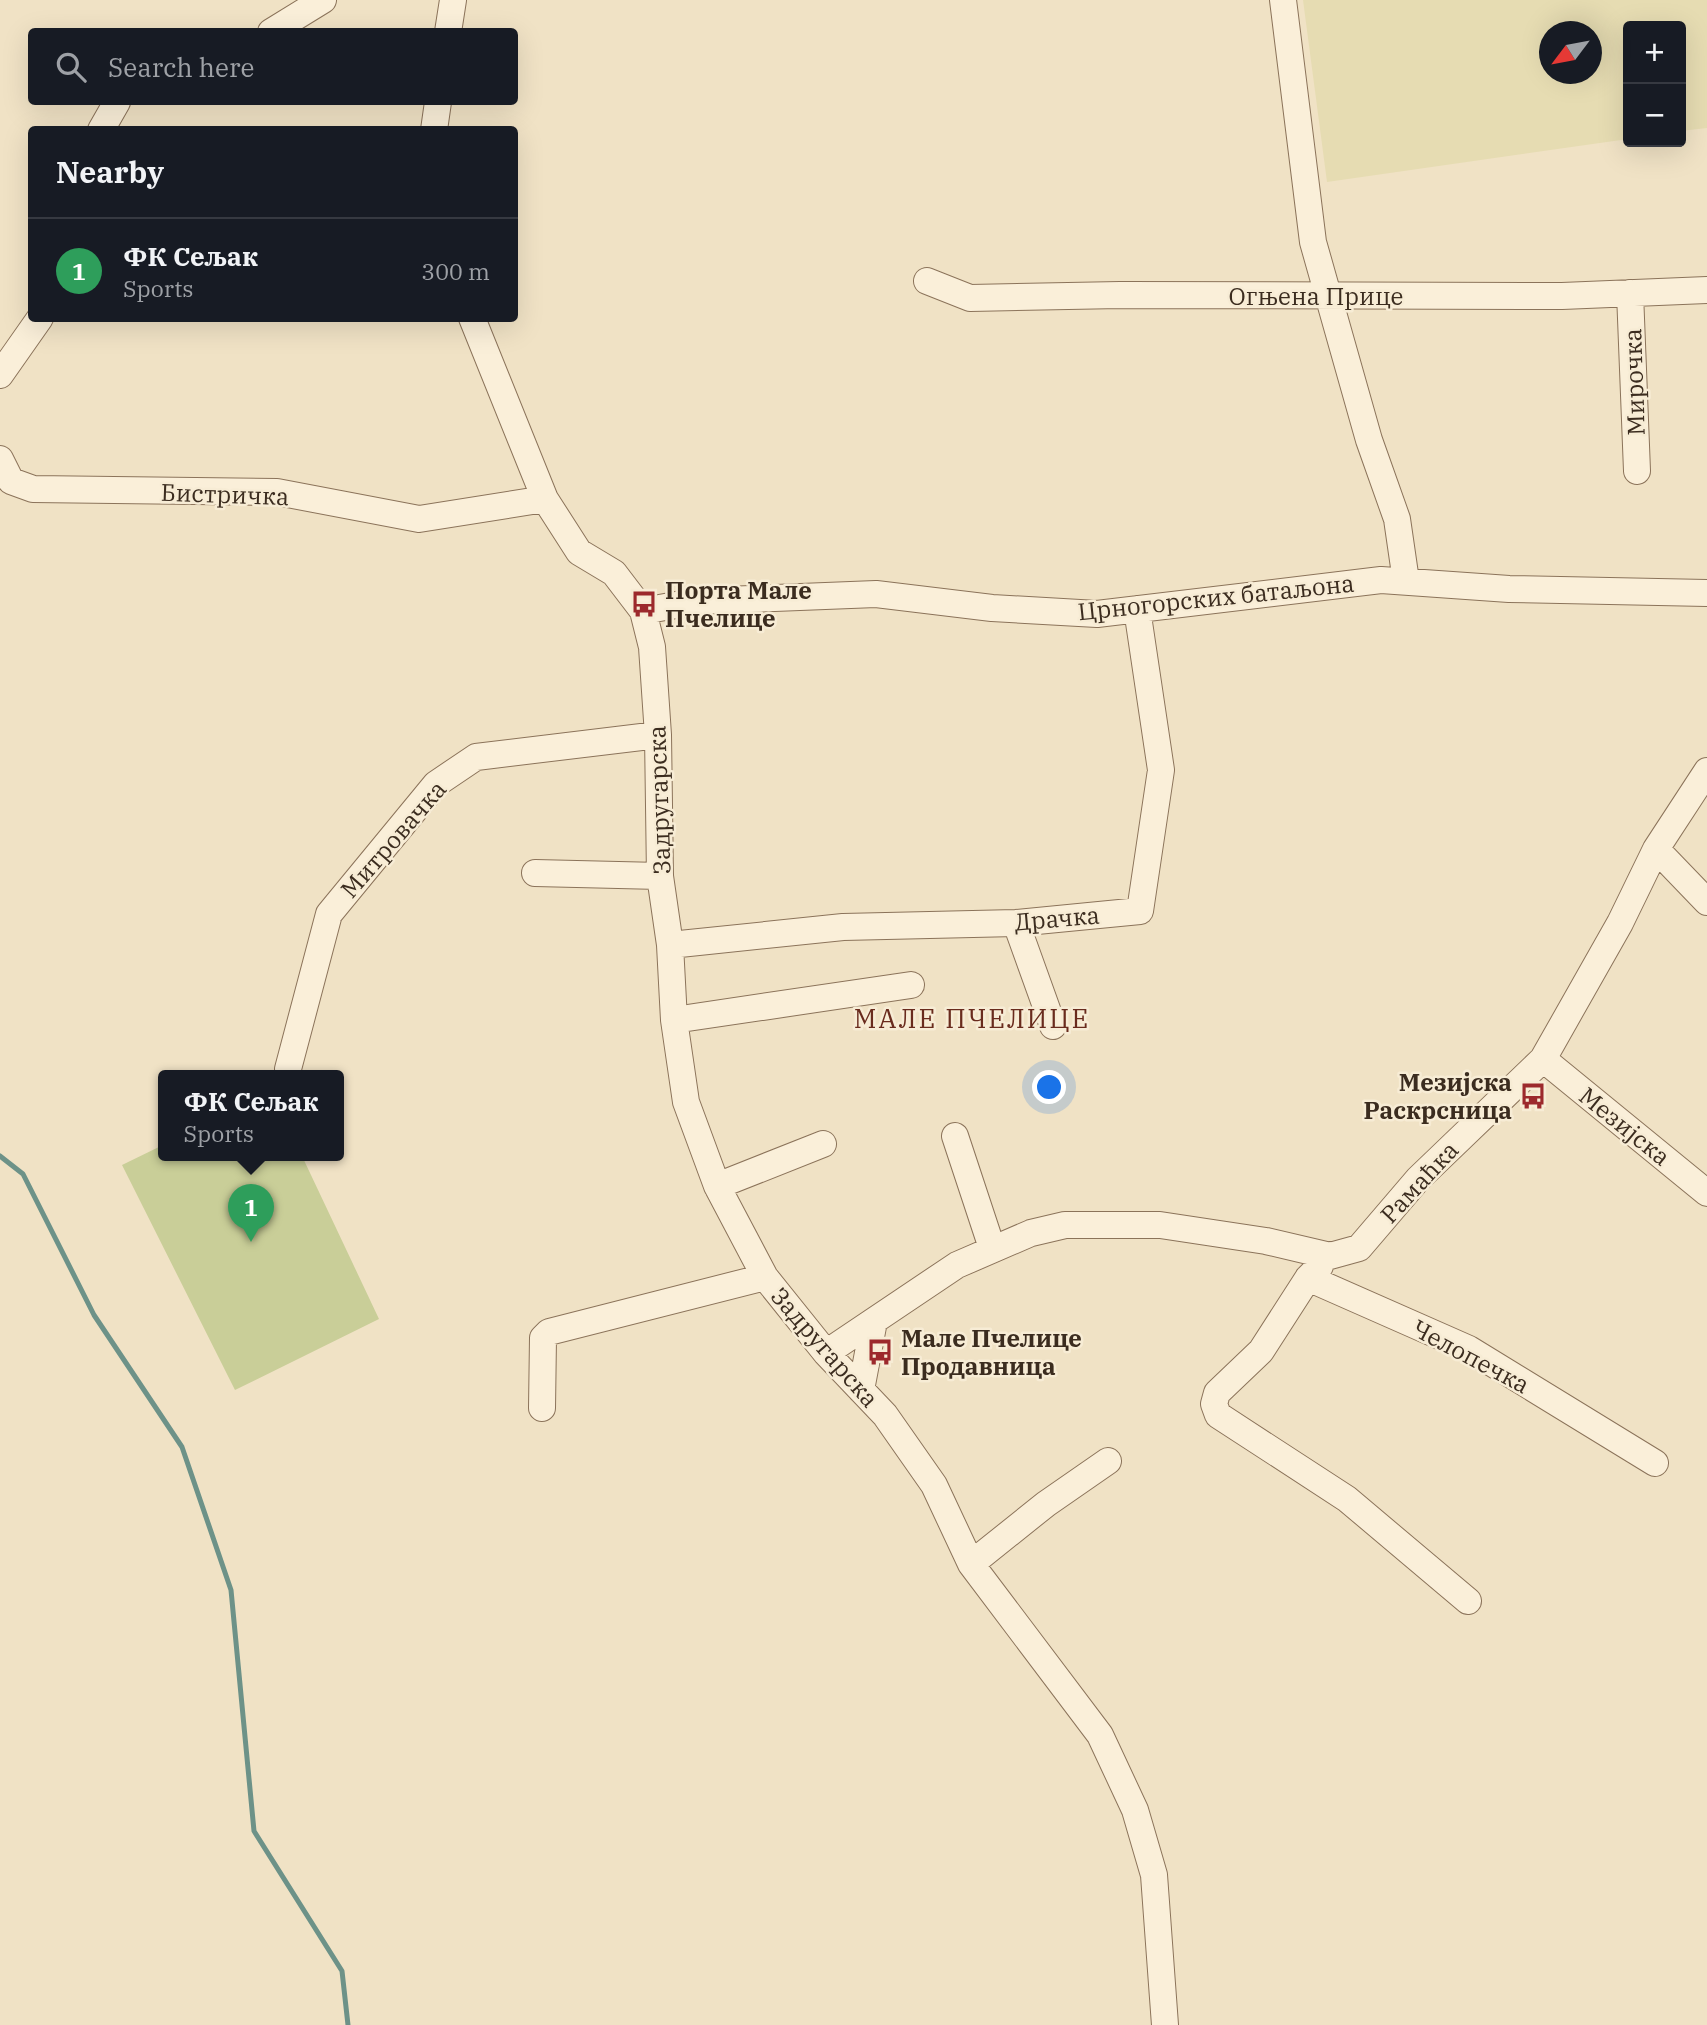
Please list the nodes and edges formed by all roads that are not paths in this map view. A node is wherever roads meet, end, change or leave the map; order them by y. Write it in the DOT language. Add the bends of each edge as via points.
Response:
graph roads {
  1 [pos="323,0"];
  2 [pos="453,0"];
  3 [pos="1283,0"];
  4 [pos="278,28"];
  5 [pos="450,28"];
  6 [pos="115,105"];
  7 [pos="438,105"];
  8 [pos="103,126"];
  9 [pos="435,126"];
  10 [pos="927,281"];
  11 [pos="1707,289"];
  12 [pos="1630,293"];
  13 [pos="1328,295"];
  14 [pos="37,322"];
  15 [pos="474,322"];
  16 [pos="0,375"];
  17 [pos="0,459"];
  18 [pos="1637,471"];
  19 [pos="545,499"];
  20 [pos="1406,581"];
  21 [pos="1707,593"];
  22 [pos="1137,609"];
  23 [pos="643,611"];
  24 [pos="658,735"];
  25 [pos="1707,771"];
  26 [pos="1656,849"];
  27 [pos="535,873"];
  28 [pos="660,876"];
  29 [pos="1707,902"];
  30 [pos="1016,923"];
  31 [pos="670,945"];
  32 [pos="912,985"];
  33 [pos="674,1020"];
  34 [pos="1053,1026"];
  35 [pos="1543,1059"];
  36 [pos="288,1069"];
  37 [pos="955,1136"];
  38 [pos="822,1144"];
  39 [pos="717,1186"];
  40 [pos="1707,1193"];
  41 [pos="992,1248"];
  42 [pos="1330,1256"];
  43 [pos="765,1277"];
  44 [pos="1308,1278"];
  45 [pos="874,1321"];
  46 [pos="826,1353"];
  47 [pos="861,1390"];
  48 [pos="542,1408"];
  49 [pos="1108,1461"];
  50 [pos="1655,1462"];
  51 [pos="971,1564"];
  52 [pos="1468,1601"];
  53 [pos="1165,2025"];
  1 -- 4 [label="street"];
  2 -- 5 [label="street"];
  3 -- 13 [label="street" via="1313,242"];
  6 -- 8 [label="street"];
  7 -- 9 [label="street"];
  10 -- 13 [label="street, Огњена Прице" via="970,298"];
  11 -- 12 [label="street, Огњена Прице"];
  12 -- 13 [label="street, Огњена Прице"];
  12 -- 18 [label="street, Мирочка"];
  13 -- 20 [label="street" via="1369,440 1397,519"];
  14 -- 16 [label="street"];
  15 -- 19 [label="street"];
  17 -- 19 [label="street, Бистричка" via="11,481 33,489 277,492 419,519"];
  19 -- 23 [label="street" via="579,551 614,573"];
  20 -- 21 [label="street, Црногорских батаљона" via="1509,589"];
  20 -- 22 [label="street, Црногорских батаљона" via="1381,580"];
  22 -- 23 [label="street, Црногорских батаљона" via="1097,614 992,608 876,594 698,601"];
  22 -- 30 [label="street, Драчка" via="1161,769 1140,911"];
  23 -- 24 [label="street, Задругарска" via="652,647"];
  24 -- 28 [label="street, Задругарска"];
  24 -- 36 [label="street, Митровачка" via="476,757 436,784 329,914"];
  25 -- 26 [label="street, Рамаћка"];
  26 -- 29 [label="street"];
  26 -- 35 [label="street, Рамаћка"];
  27 -- 28 [label="street"];
  28 -- 31 [label="street, Задругарска"];
  30 -- 31 [label="street, Драчка" via="843,927"];
  30 -- 34 [label="street"];
  31 -- 33 [label="street, Задругарска"];
  32 -- 33 [label="street"];
  33 -- 39 [label="street, Задругарска" via="687,1102"];
  35 -- 40 [label="street, Мезијска"];
  35 -- 42 [label="street, Рамаћка" via="1418,1179 1359,1248"];
  37 -- 41 [label="street"];
  38 -- 39 [label="street"];
  39 -- 43 [label="street, Задругарска"];
  41 -- 42 [label="street" via="1065,1225 1160,1225"];
  41 -- 45 [label="street" via="957,1265"];
  42 -- 44 [label="street"];
  43 -- 46 [label="street, Задругарска"];
  43 -- 48 [label="street" via="549,1332 543,1338"];
  44 -- 50 [label="street, Челопечка" via="1469,1349"];
  44 -- 52 [label="street" via="1261,1351 1217,1393 1218,1415 1347,1499"];
  45 -- 46 [label="street"];
  45 -- 47 [label="street"];
  46 -- 47 [label="street, Задругарска"];
  47 -- 51 [label="street, Задругарска" via="885,1415 934,1485"];
  49 -- 51 [label="street"];
  51 -- 53 [label="street, Задругарска" via="1100,1735 1135,1810 1154,1875"];
}
